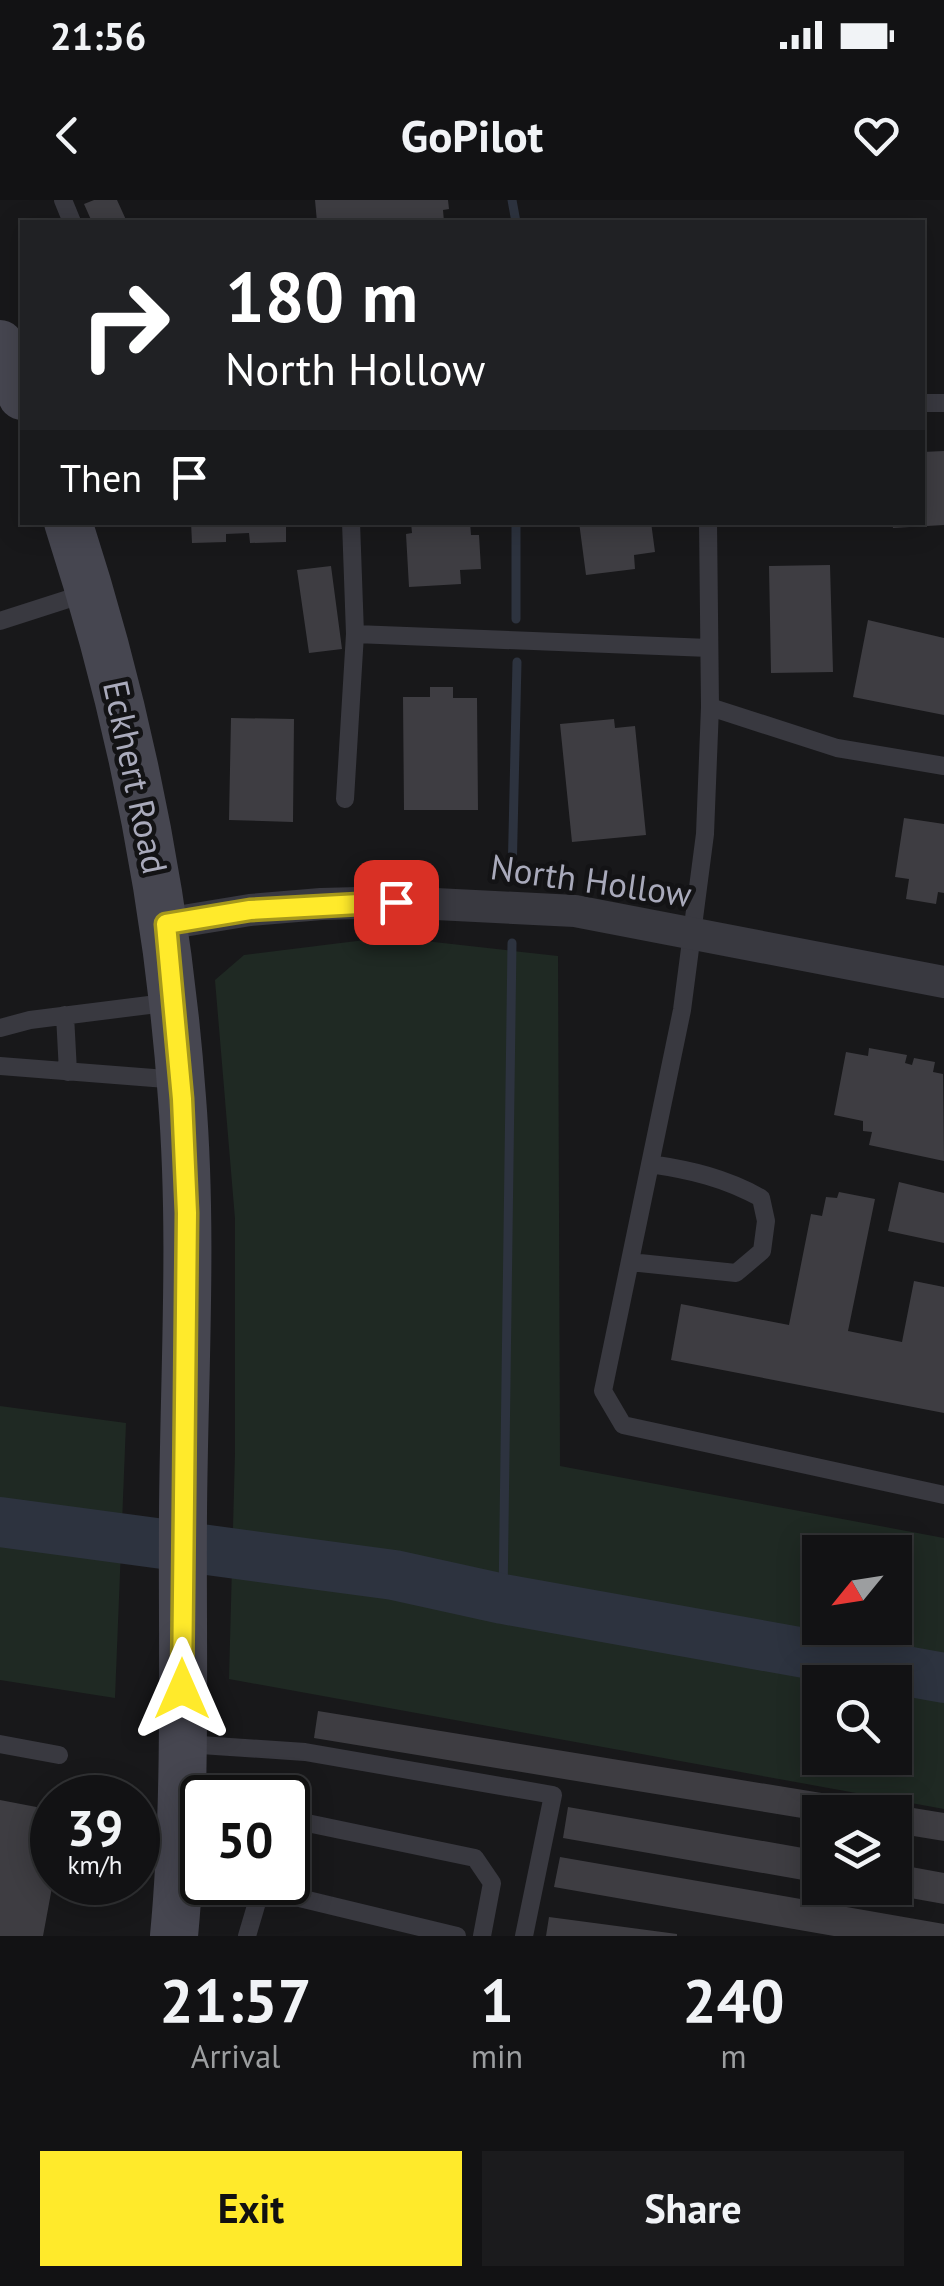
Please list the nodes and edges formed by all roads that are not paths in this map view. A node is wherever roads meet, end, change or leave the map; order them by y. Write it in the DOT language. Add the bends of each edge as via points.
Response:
graph roads {
  1 [pos="0,344"];
  2 [pos="20,391"];
  3 [pos="69,525"];
  4 [pos="351,525"];
  5 [pos="708,525"];
  6 [pos="91,592"];
  7 [pos="0,621"];
  8 [pos="356,634"];
  9 [pos="709,648"];
  10 [pos="710,707"];
  11 [pos="944,766"];
  12 [pos="344,799"];
  13 [pos="166,924"];
  14 [pos="693,934"];
  15 [pos="944,982"];
  16 [pos="173,1002"];
  17 [pos="65,1015"];
  18 [pos="0,1028"];
  19 [pos="0,1066"];
  20 [pos="68,1072"];
  21 [pos="180,1080"];
  22 [pos="650,1164"];
  23 [pos="630,1262"];
  24 [pos="944,1494"];
  25 [pos="0,1744"];
  26 [pos="181,1744"];
  27 [pos="59,1755"];
  28 [pos="310,1824"];
  29 [pos="310,1898"];
  30 [pos="257,1905"];
  31 [pos="174,1936"];
  32 [pos="247,1936"];
  33 [pos="457,1936"];
  34 [pos="482,1936"];
  35 [pos="524,1936"];
  1 -- 2 [label="main road"];
  3 -- 6 [label="main road, Eckhert Road"];
  4 -- 8 [label="lane"];
  5 -- 9 [label="lane"];
  6 -- 7 [label="lane"];
  6 -- 13 [label="main road, Eckhert Road" via="122,702"];
  8 -- 9 [label="lane"];
  8 -- 12 [label="lane"];
  9 -- 10 [label="lane"];
  10 -- 11 [label="lane" via="837,748"];
  10 -- 14 [label="lane"];
  13 -- 14 [label="street, North Hollow" via="250,910 396,902 575,911"];
  13 -- 16 [label="main road, Eckhert Road"];
  14 -- 15 [label="street, North Hollow"];
  14 -- 22 [label="lane"];
  16 -- 17 [label="lane"];
  16 -- 21 [label="main road, Eckhert Road"];
  17 -- 18 [label="lane"];
  17 -- 20 [label="lane"];
  19 -- 20 [label="lane"];
  20 -- 21 [label="lane"];
  21 -- 26 [label="main road, Eckhert Road" via="187,1213"];
  22 -- 23 [label="lane"];
  22 -- 23 [label="lane" via="730,1181 762,1198 762,1251 736,1274"];
  23 -- 24 [label="lane" via="603,1391 623,1425"];
  25 -- 27 [label="lane"];
  26 -- 31 [label="main road, Eckhert Road"];
  26 -- 35 [label="lane" via="305,1752 552,1796"];
  28 -- 34 [label="lane" via="475,1858 492,1883"];
  29 -- 33 [label="lane"];
  30 -- 32 [label="lane"];
}
